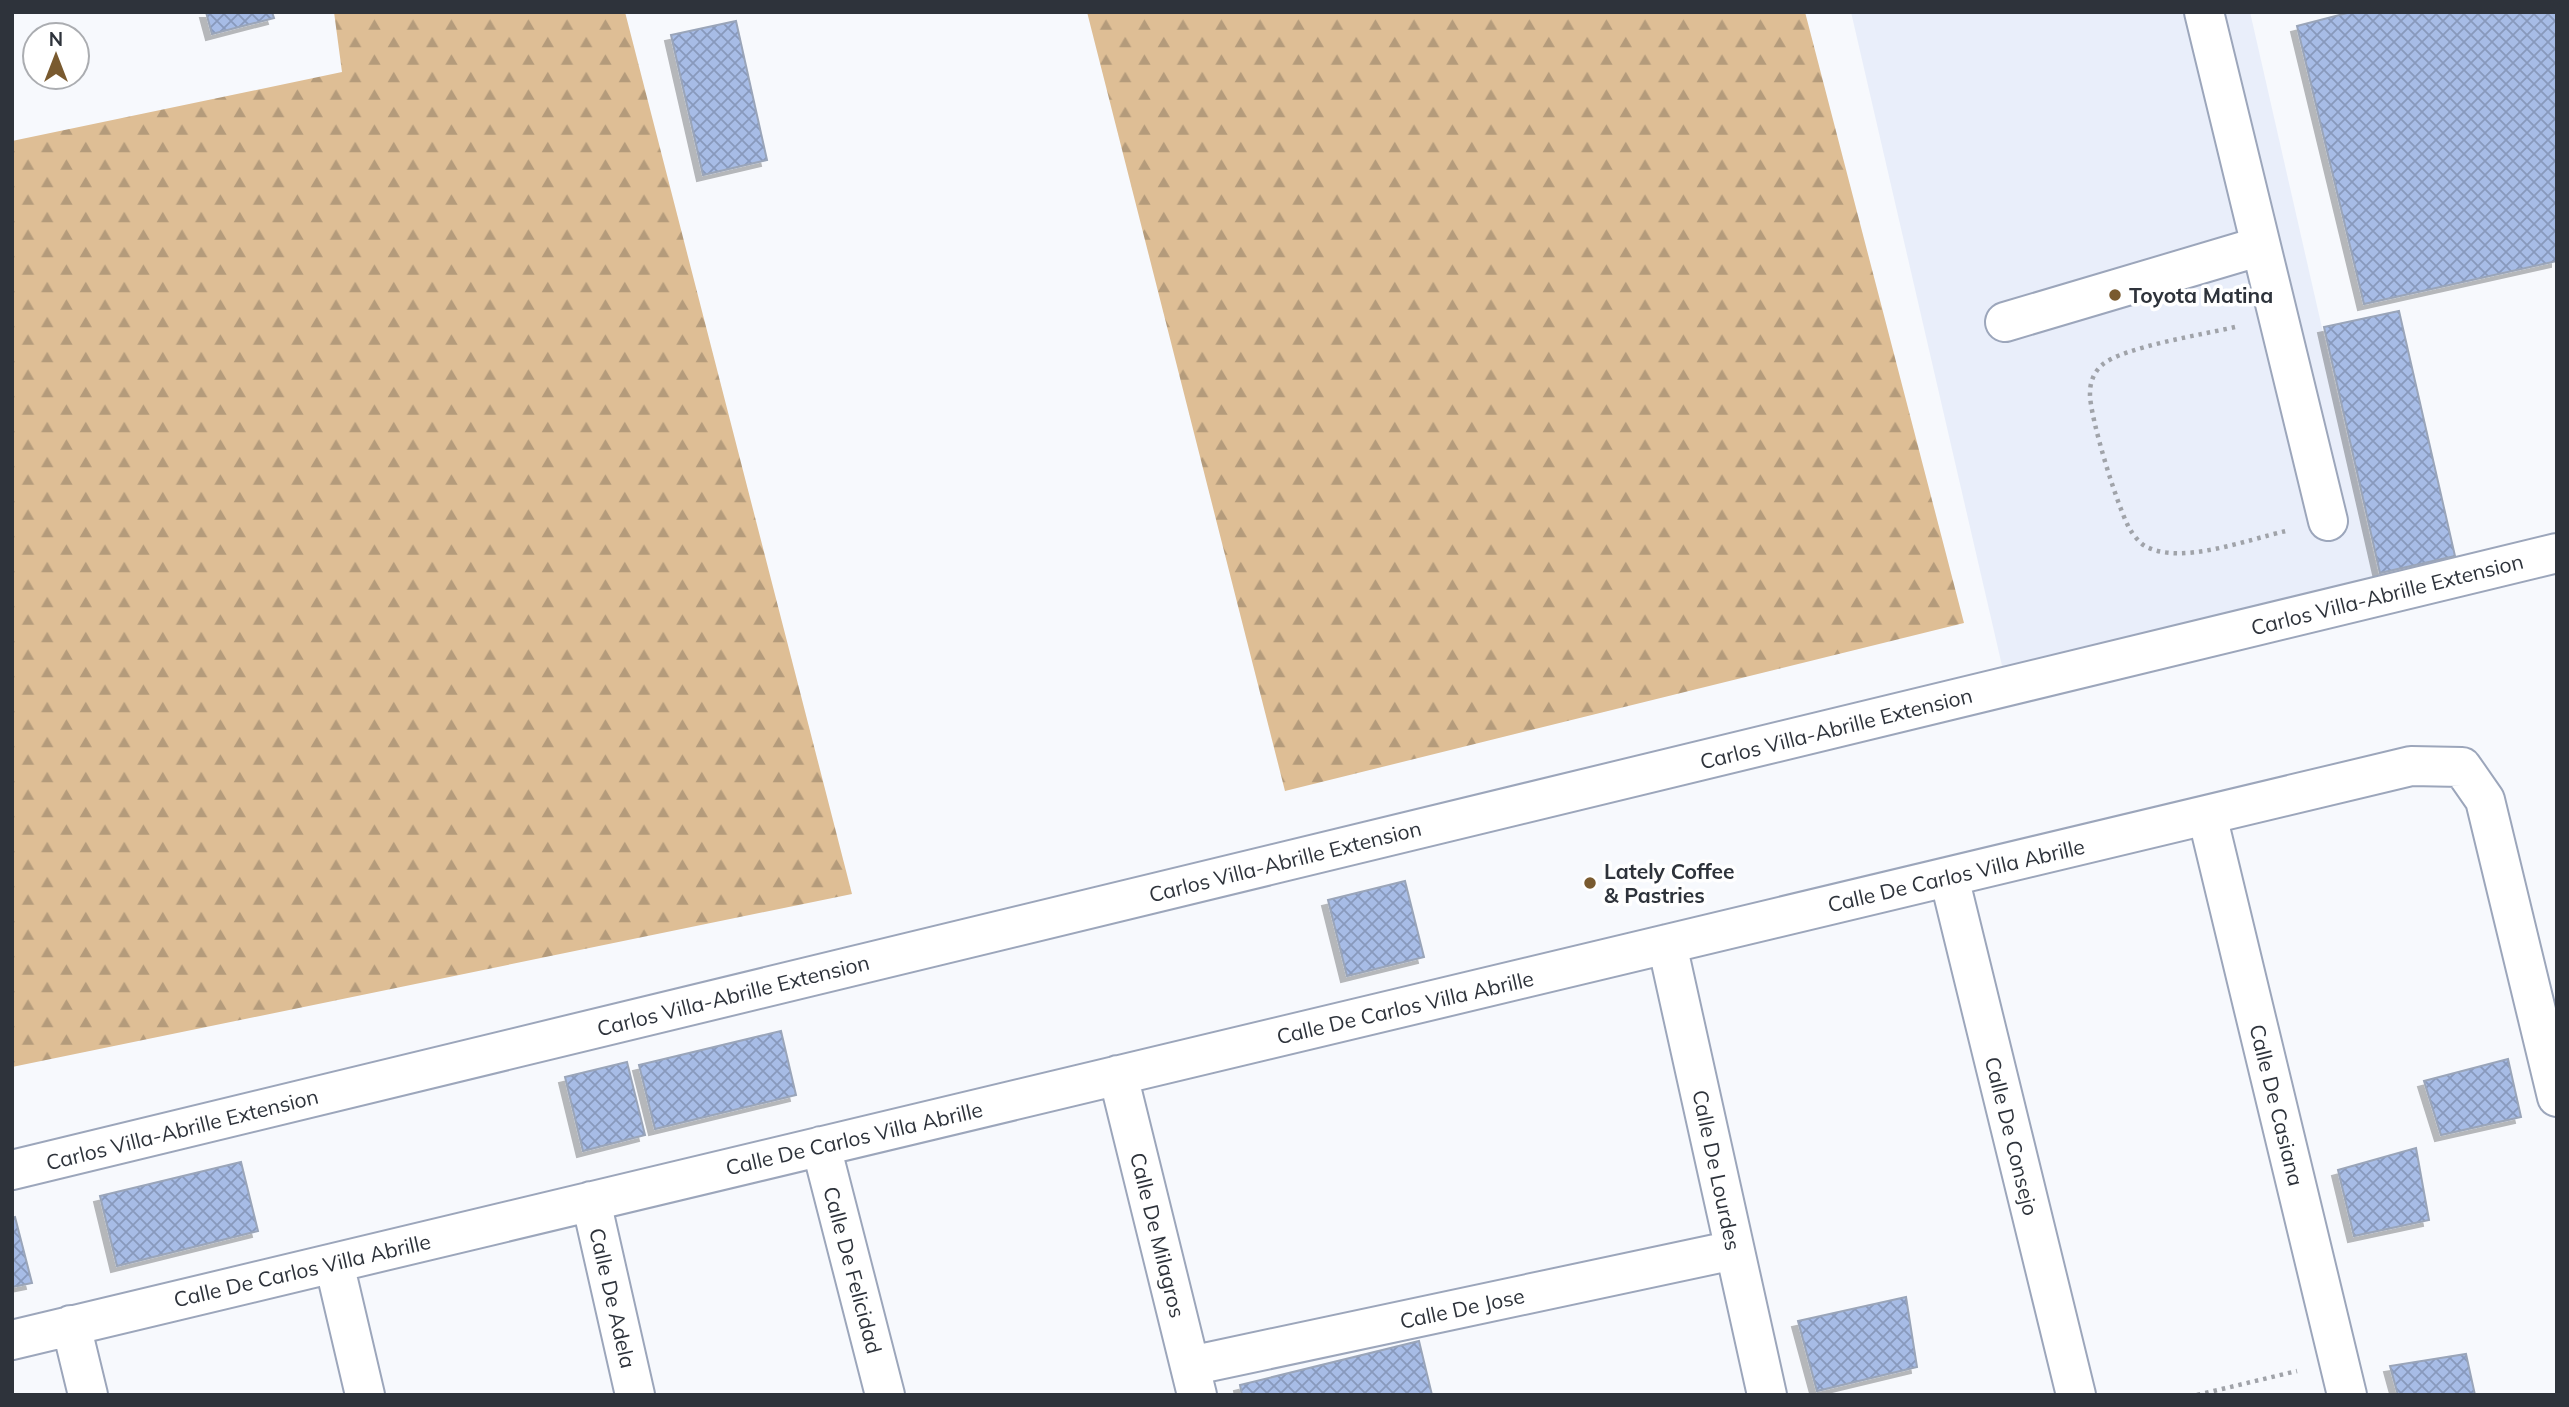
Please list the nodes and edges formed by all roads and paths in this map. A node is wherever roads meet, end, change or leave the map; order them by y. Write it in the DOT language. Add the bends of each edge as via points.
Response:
graph roads {
  1 [pos="2204,12"];
  2 [pos="2261,246"];
  3 [pos="2278,317"];
  4 [pos="2005,322"];
  5 [pos="2328,521"];
  6 [pos="2557,553"];
  7 [pos="2207,815"];
  8 [pos="1949,877"];
  9 [pos="1667,944"];
  10 [pos="1118,1075"];
  11 [pos="2557,1097"];
  12 [pos="821,1146"];
  13 [pos="12,1170"];
  14 [pos="591,1201"];
  15 [pos="1734,1250"];
  16 [pos="334,1263"];
  17 [pos="71,1325"];
  18 [pos="12,1340"];
  19 [pos="2343,1378"];
  20 [pos="1194,1380"];
  21 [pos="88,1395"];
  22 [pos="365,1395"];
  23 [pos="635,1395"];
  24 [pos="885,1395"];
  25 [pos="1767,1395"];
  26 [pos="2076,1395"];
  27 [pos="2197,1395"];
  1 -- 2 [label="street"];
  2 -- 3 [label="street"];
  2 -- 4 [label="street"];
  3 -- 5 [label="street"];
  3 -- 5 [label="path" via="2103,363 2093,376 2092,413 2124,515 2144,546 2166,554 2189,554"];
  6 -- 13 [label="street, Carlos Villa-Abrille Extension"];
  7 -- 8 [label="street, Calle De Carlos Villa Abrille"];
  7 -- 11 [label="street, Calle De Carlos Villa Abrille" via="2411,766 2462,767 2485,800"];
  7 -- 19 [label="street, Calle De Casiana"];
  8 -- 9 [label="street, Calle De Carlos Villa Abrille"];
  8 -- 26 [label="street, Calle De Consejo"];
  9 -- 10 [label="street, Calle De Carlos Villa Abrille"];
  9 -- 15 [label="street, Calle De Lourdes"];
  10 -- 12 [label="street, Calle De Carlos Villa Abrille"];
  10 -- 20 [label="street, Calle De Milagros"];
  12 -- 14 [label="street, Calle De Carlos Villa Abrille"];
  12 -- 24 [label="street, Calle De Felicidad"];
  14 -- 16 [label="street, Calle De Carlos Villa Abrille"];
  14 -- 23 [label="street, Calle De Adela"];
  15 -- 20 [label="street, Calle De Jose"];
  15 -- 25 [label="street, Calle De Lourdes"];
  16 -- 17 [label="street, Calle De Carlos Villa Abrille"];
  16 -- 22 [label="street"];
  17 -- 18 [label="street, Calle De Carlos Villa Abrille"];
  17 -- 21 [label="street"];
  19 -- 27 [label="path"];
}
